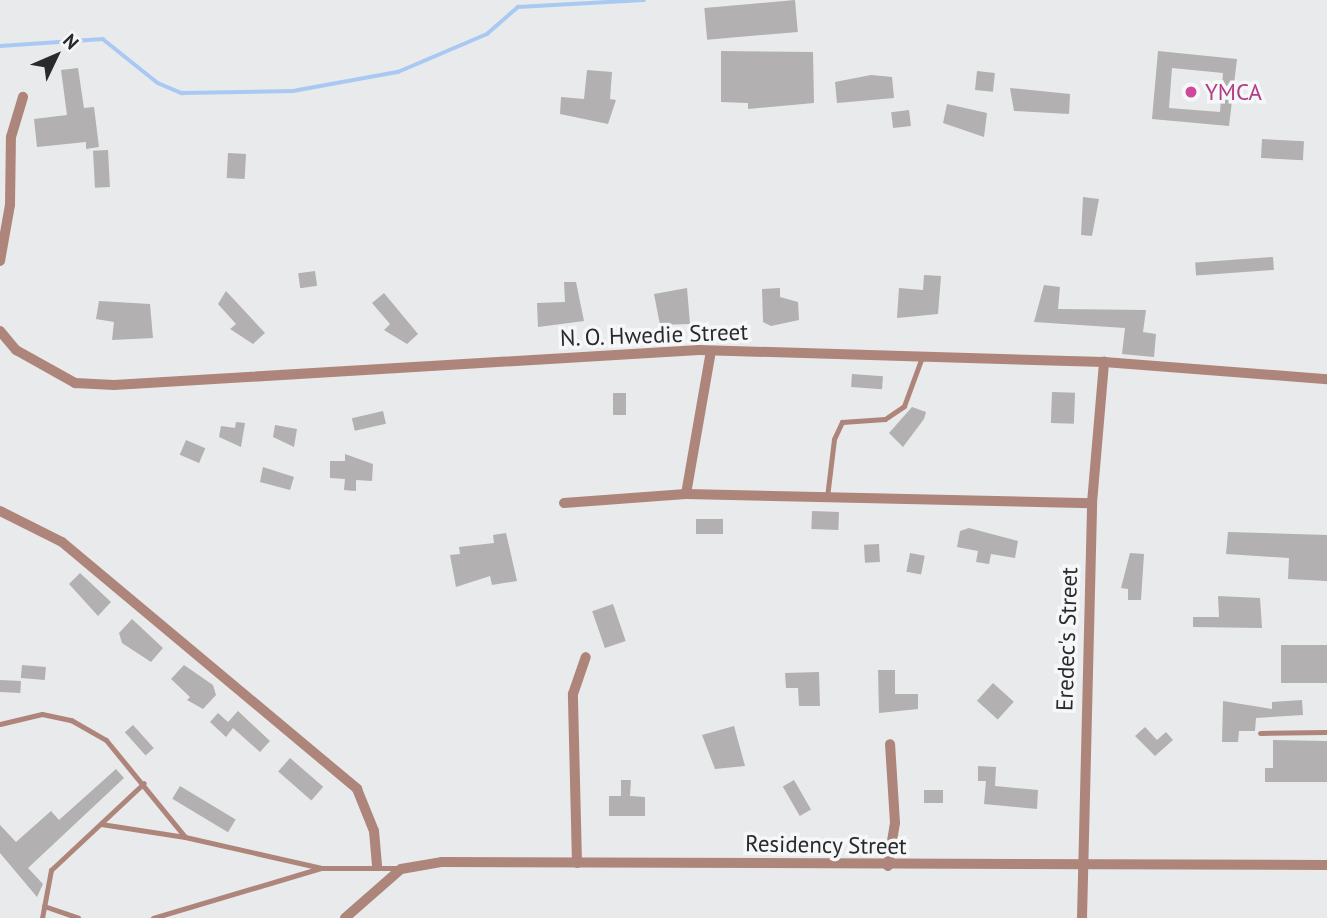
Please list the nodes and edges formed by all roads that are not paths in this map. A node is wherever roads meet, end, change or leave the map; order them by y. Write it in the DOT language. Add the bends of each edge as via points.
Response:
graph roads {
  1 [pos="23,97"];
  2 [pos="2,230"];
  3 [pos="0,261"];
  4 [pos="0,331"];
  5 [pos="711,351"];
  6 [pos="922,357"];
  7 [pos="1104,362"];
  8 [pos="1327,379"];
  9 [pos="685,494"];
  10 [pos="827,497"];
  11 [pos="564,503"];
  12 [pos="1092,503"];
  13 [pos="0,510"];
  14 [pos="586,657"];
  15 [pos="0,724"];
  16 [pos="1327,732"];
  17 [pos="1260,733"];
  18 [pos="890,744"];
  19 [pos="144,783"];
  20 [pos="101,824"];
  21 [pos="185,837"];
  22 [pos="577,863"];
  23 [pos="377,866"];
  24 [pos="888,866"];
  25 [pos="1327,866"];
  26 [pos="322,868"];
  27 [pos="1080,868"];
  28 [pos="401,869"];
  29 [pos="44,906"];
  30 [pos="42,918"];
  31 [pos="78,918"];
  32 [pos="153,918"];
  33 [pos="345,918"];
  34 [pos="1082,918"];
  1 -- 2 [label="street" via="11,137 10,205"];
  2 -- 3 [label="street"];
  4 -- 5 [label="street, N. O. Hwedie Street" via="16,351 75,383 114,385"];
  5 -- 6 [label="street, N. O. Hwedie Street"];
  5 -- 9 [label="street"];
  6 -- 7 [label="street, N. O. Hwedie Street"];
  6 -- 10 [label="lane" via="904,406 885,419 842,422 834,439"];
  7 -- 8 [label="street, N. O. Hwedie Street"];
  7 -- 12 [label="street, Eredec's Street"];
  9 -- 10 [label="street"];
  9 -- 11 [label="street"];
  10 -- 12 [label="street"];
  12 -- 27 [label="street, Eredec's Street"];
  13 -- 23 [label="street" via="62,542 357,789 374,831"];
  14 -- 22 [label="street" via="573,694"];
  15 -- 19 [label="lane" via="42,714 71,720 106,740"];
  16 -- 17 [label="lane"];
  18 -- 24 [label="street" via="895,823"];
  19 -- 20 [label="lane"];
  19 -- 21 [label="lane"];
  20 -- 21 [label="lane"];
  20 -- 29 [label="lane" via="51,870"];
  21 -- 26 [label="lane"];
  22 -- 24 [label="street, Residency Street"];
  22 -- 28 [label="street, Residency Street" via="442,862"];
  23 -- 26 [label="lane"];
  23 -- 28 [label="lane"];
  24 -- 27 [label="street, Residency Street"];
  25 -- 27 [label="street, Residency Street"];
  26 -- 32 [label="lane"];
  27 -- 34 [label="street, Eredec's Street"];
  28 -- 33 [label="street"];
  29 -- 30 [label="lane"];
  29 -- 31 [label="lane"];
}
